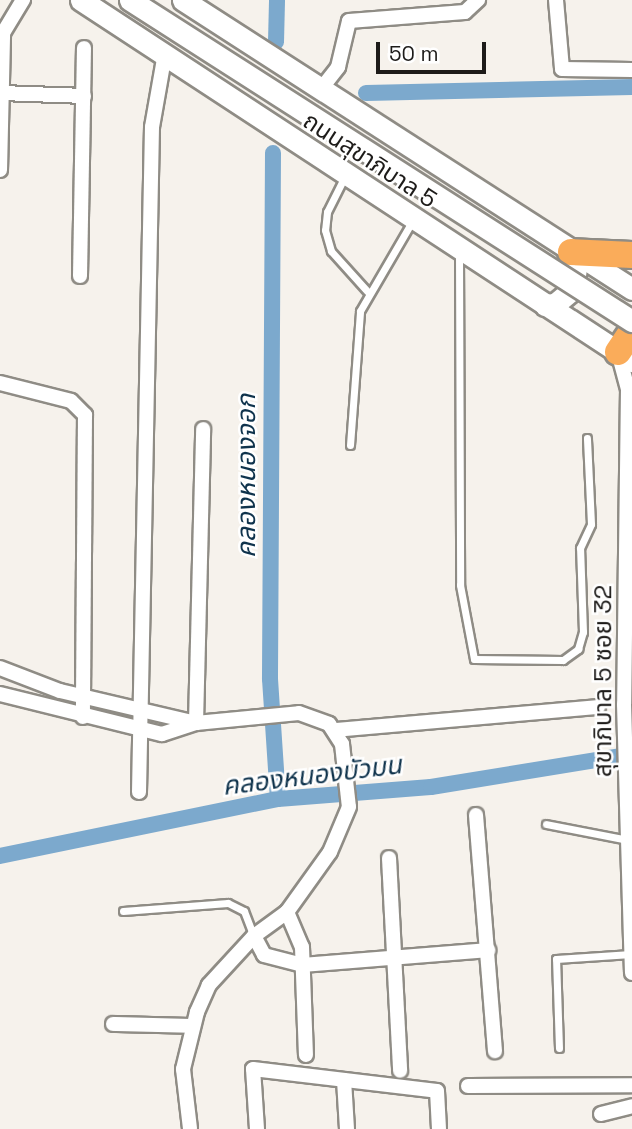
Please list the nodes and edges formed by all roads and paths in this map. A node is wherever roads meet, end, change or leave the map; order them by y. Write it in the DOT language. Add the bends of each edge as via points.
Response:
graph roads {
  1 [pos="23,0"];
  2 [pos="81,0"];
  3 [pos="130,0"];
  4 [pos="184,0"];
  5 [pos="478,0"];
  6 [pos="556,0"];
  7 [pos="84,48"];
  8 [pos="164,59"];
  9 [pos="632,70"];
  10 [pos="321,89"];
  11 [pos="2,93"];
  12 [pos="84,96"];
  13 [pos="0,170"];
  14 [pos="345,176"];
  15 [pos="413,219"];
  16 [pos="459,249"];
  17 [pos="570,252"];
  18 [pos="632,255"];
  19 [pos="80,276"];
  20 [pos="632,289"];
  21 [pos="368,291"];
  22 [pos="545,305"];
  23 [pos="632,321"];
  24 [pos="627,348"];
  25 [pos="0,383"];
  26 [pos="630,387"];
  27 [pos="202,429"];
  28 [pos="587,438"];
  29 [pos="350,445"];
  30 [pos="0,668"];
  31 [pos="0,694"];
  32 [pos="86,696"];
  33 [pos="598,707"];
  34 [pos="140,710"];
  35 [pos="163,712"];
  36 [pos="83,717"];
  37 [pos="196,723"];
  38 [pos="139,730"];
  39 [pos="335,730"];
  40 [pos="162,734"];
  41 [pos="139,792"];
  42 [pos="476,815"];
  43 [pos="546,824"];
  44 [pos="628,840"];
  45 [pos="389,858"];
  46 [pos="123,911"];
  47 [pos="287,912"];
  48 [pos="254,936"];
  49 [pos="488,950"];
  50 [pos="631,954"];
  51 [pos="395,957"];
  52 [pos="632,960"];
  53 [pos="303,965"];
  54 [pos="632,973"];
  55 [pos="113,1024"];
  56 [pos="192,1026"];
  57 [pos="559,1048"];
  58 [pos="495,1051"];
  59 [pos="306,1055"];
  60 [pos="400,1070"];
  61 [pos="344,1080"];
  62 [pos="468,1086"];
  63 [pos="632,1086"];
  64 [pos="632,1106"];
  65 [pos="601,1114"];
  66 [pos="190,1129"];
  67 [pos="257,1129"];
  68 [pos="347,1129"];
  69 [pos="439,1129"];
  1 -- 11 [label="street" via="3,33"];
  2 -- 8 [label="main road, ถนนสุขาภิบาล 5"];
  3 -- 23 [label="main road, ถนนสุขาภิบาล 5, bridge"];
  4 -- 10 [label="main road, ถนนสุขาภิบาล 5"];
  5 -- 10 [label="street" via="465,12 349,21 338,67"];
  6 -- 9 [label="street" via="562,69"];
  7 -- 12 [label="street"];
  8 -- 14 [label="main road, ถนนสุขาภิบาล 5"];
  8 -- 34 [label="street" via="152,127"];
  10 -- 17 [label="main road, ถนนสุขาภิบาล 5"];
  11 -- 12 [label="street"];
  11 -- 13 [label="street"];
  12 -- 19 [label="street"];
  14 -- 15 [label="main road, ถนนสุขาภิบาล 5"];
  14 -- 21 [label="lane" via="327,212 325,230 331,251"];
  15 -- 16 [label="main road, ถนนสุขาภิบาล 5"];
  15 -- 21 [label="lane"];
  16 -- 22 [label="main road, ถนนสุขาภิบาล 5"];
  16 -- 28 [label="lane" via="460,585 474,659 563,660 578,649 583,632 580,548 591,524"];
  17 -- 18 [label="highway"];
  17 -- 20 [label="main road, ถนนสุขาภิบาล 5"];
  17 -- 22 [label="main road" via="577,274 573,289 555,304"];
  21 -- 29 [label="lane" via="355,332"];
  22 -- 24 [label="main road, ถนนสุขาภิบาล 5"];
  24 -- 26 [label="street, สุขาภิบาล 5 ซอย 32"];
  25 -- 32 [label="street" via="71,401 85,415"];
  26 -- 44 [label="street, สุขาภิบาล 5 ซอย 32"];
  27 -- 37 [label="street"];
  30 -- 32 [label="street"];
  31 -- 36 [label="street"];
  32 -- 34 [label="street"];
  32 -- 36 [label="street"];
  33 -- 39 [label="street"];
  34 -- 35 [label="street"];
  34 -- 38 [label="street"];
  35 -- 37 [label="street"];
  35 -- 40 [label="street"];
  36 -- 38 [label="street"];
  37 -- 39 [label="street" via="312,715"];
  37 -- 40 [label="street"];
  38 -- 40 [label="street"];
  38 -- 41 [label="street"];
  39 -- 47 [label="street" via="346,763 349,807 323,866"];
  42 -- 49 [label="street"];
  43 -- 44 [label="lane"];
  44 -- 50 [label="street, สุขาภิบาล 5 ซอย 32"];
  45 -- 51 [label="street"];
  46 -- 48 [label="lane" via="228,903 244,911"];
  47 -- 48 [label="street"];
  47 -- 53 [label="street" via="299,929"];
  48 -- 53 [label="street" via="264,956"];
  48 -- 56 [label="street" via="209,985"];
  49 -- 51 [label="street"];
  49 -- 58 [label="street"];
  50 -- 52 [label="street, สุขาภิบาล 5 ซอย 32"];
  50 -- 57 [label="lane" via="556,959"];
  51 -- 53 [label="street"];
  51 -- 60 [label="street"];
  52 -- 54 [label="street, สุขาภิบาล 5 ซอย 32"];
  53 -- 59 [label="street"];
  55 -- 56 [label="street"];
  56 -- 66 [label="street" via="183,1069"];
  61 -- 67 [label="street" via="253,1069"];
  61 -- 68 [label="street"];
  61 -- 69 [label="street" via="437,1091"];
  62 -- 63 [label="street"];
  64 -- 65 [label="street"];
}
